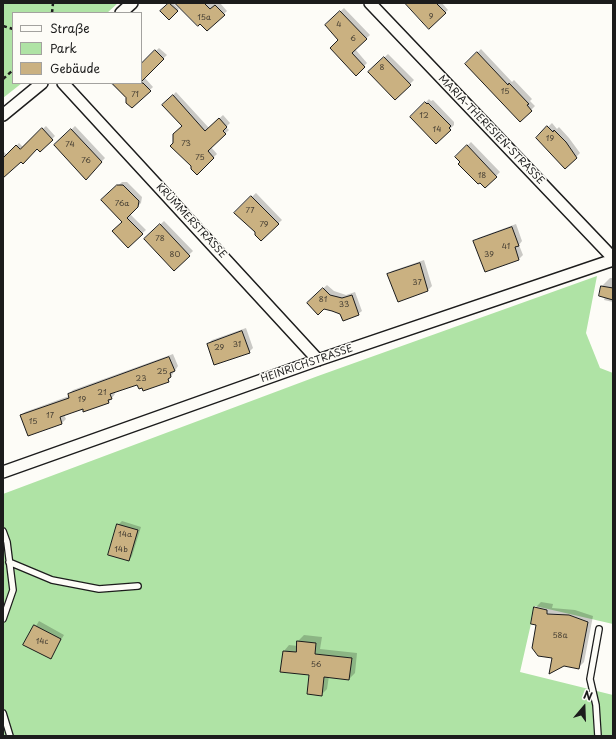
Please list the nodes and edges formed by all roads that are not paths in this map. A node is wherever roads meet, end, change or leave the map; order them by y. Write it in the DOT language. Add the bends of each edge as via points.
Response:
graph roads {
  1 [pos="132,3"];
  2 [pos="370,3"];
  3 [pos="122,12"];
  4 [pos="41,84"];
  5 [pos="64,84"];
  6 [pos="3,115"];
  7 [pos="613,259"];
  8 [pos="318,360"];
  9 [pos="3,472"];
  10 [pos="3,531"];
  11 [pos="9,562"];
  12 [pos="138,586"];
  13 [pos="3,619"];
  14 [pos="599,629"];
  15 [pos="3,713"];
  16 [pos="10,736"];
  17 [pos="598,736"];
  1 -- 3 [label="street"];
  2 -- 7 [label="street, MARIA-THERESIEN-STRASSE"];
  4 -- 6 [label="street"];
  5 -- 8 [label="street, KRÜMMERSTRASSE"];
  7 -- 8 [label="street, HEINRICHSTRASSE"];
  8 -- 9 [label="street, HEINRICHSTRASSE"];
  10 -- 11 [label="lane"];
  11 -- 12 [label="lane" via="52,580 99,589"];
  11 -- 13 [label="lane" via="13,590"];
  14 -- 17 [label="lane" via="590,679 596,705"];
  15 -- 16 [label="lane"];
}
